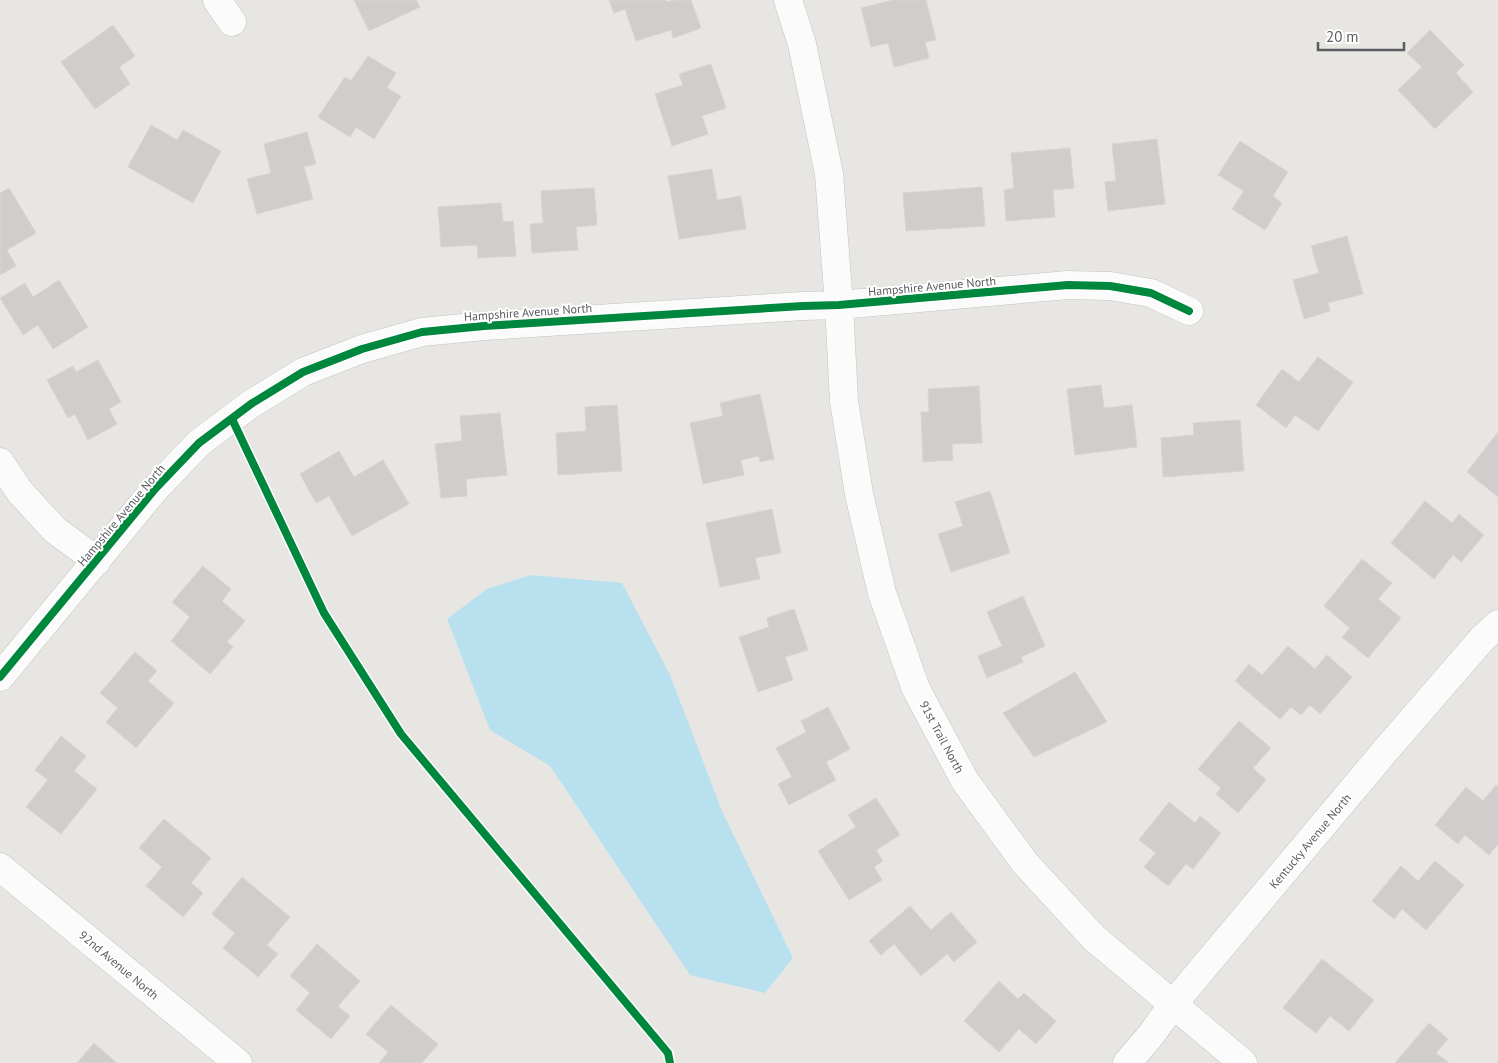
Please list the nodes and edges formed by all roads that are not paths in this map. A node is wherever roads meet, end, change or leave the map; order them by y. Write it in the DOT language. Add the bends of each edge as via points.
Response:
graph roads {
  1 [pos="217,0"];
  2 [pos="788,0"];
  3 [pos="232,22"];
  4 [pos="839,305"];
  5 [pos="1190,311"];
  6 [pos="0,462"];
  7 [pos="97,562"];
  8 [pos="1498,624"];
  9 [pos="0,677"];
  10 [pos="0,867"];
  11 [pos="1173,1004"];
  12 [pos="231,1061"];
  13 [pos="1127,1063"];
  14 [pos="1243,1063"];
  1 -- 3 [label="street"];
  2 -- 4 [label="street" via="802,44 829,174"];
  4 -- 5 [label="street, Hampshire Avenue North" via="1068,285 1110,286 1151,293"];
  4 -- 7 [label="street, Hampshire Avenue North" via="484,326 422,332 362,349 303,372 251,404 199,443 156,489"];
  4 -- 11 [label="street, 91st Trail North" via="844,401 859,494 882,593 916,689 965,781 1025,863 1094,938"];
  6 -- 7 [label="street" via="20,492 55,530"];
  7 -- 9 [label="street, Hampshire Avenue North"];
  8 -- 11 [label="street, Kentucky Avenue North" via="1385,751"];
  10 -- 12 [label="street, 92nd Avenue North"];
  11 -- 13 [label="street, Kentucky Avenue North"];
  11 -- 14 [label="street, 91st Trail North"];
}
